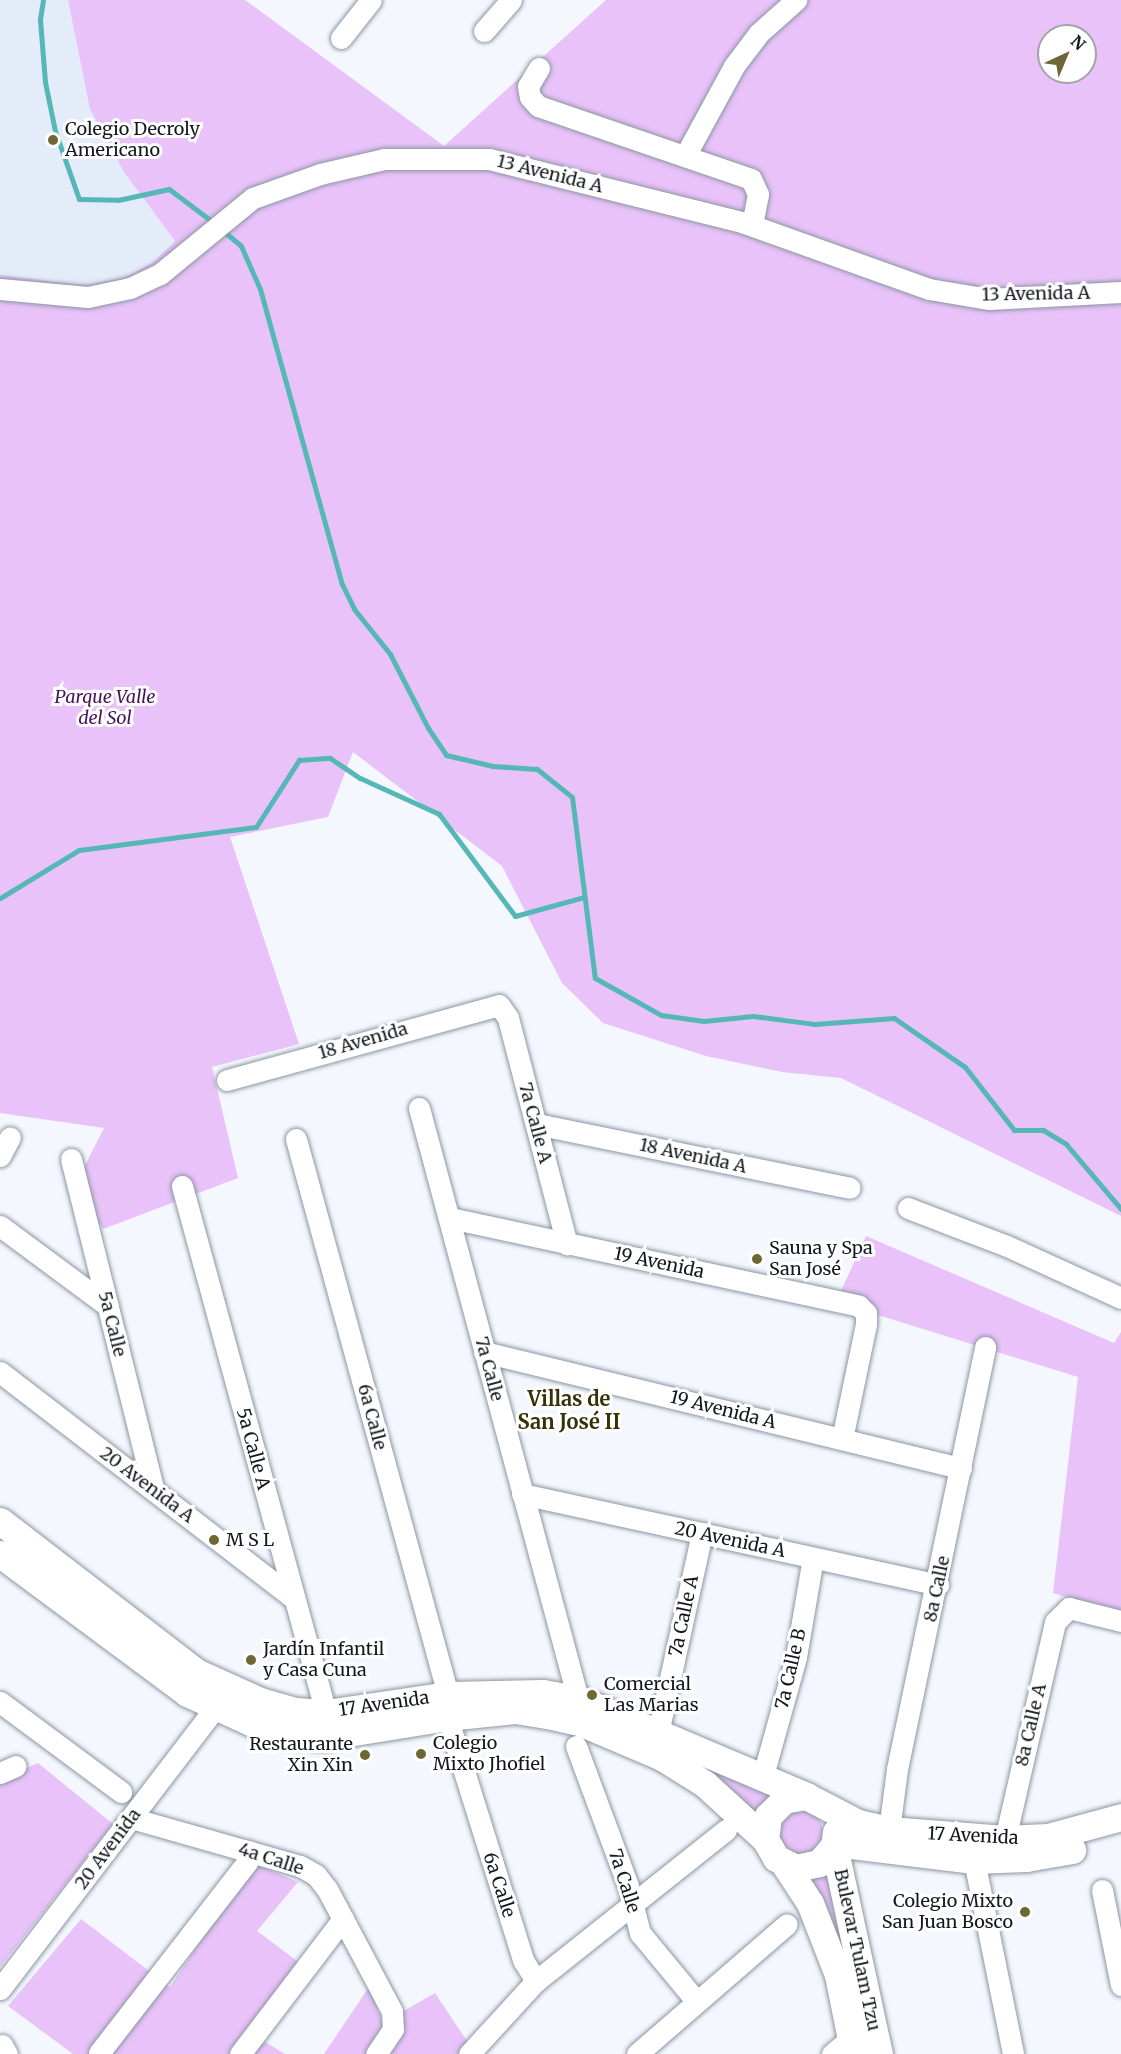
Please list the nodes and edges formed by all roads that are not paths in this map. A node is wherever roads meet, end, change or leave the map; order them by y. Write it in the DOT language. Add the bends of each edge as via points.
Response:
graph roads {
  1 [pos="371,0"];
  2 [pos="511,0"];
  3 [pos="796,0"];
  4 [pos="484,31"];
  5 [pos="341,38"];
  6 [pos="539,68"];
  7 [pos="685,156"];
  8 [pos="752,225"];
  9 [pos="0,289"];
  10 [pos="1121,292"];
  11 [pos="499,1005"];
  12 [pos="227,1080"];
  13 [pos="419,1108"];
  14 [pos="536,1124"];
  15 [pos="10,1137"];
  16 [pos="296,1138"];
  17 [pos="0,1156"];
  18 [pos="71,1159"];
  19 [pos="182,1186"];
  20 [pos="850,1188"];
  21 [pos="908,1208"];
  22 [pos="450,1218"];
  23 [pos="0,1226"];
  24 [pos="567,1244"];
  25 [pos="1121,1298"];
  26 [pos="108,1306"];
  27 [pos="985,1347"];
  28 [pos="484,1352"];
  29 [pos="0,1372"];
  30 [pos="842,1439"];
  31 [pos="962,1468"];
  32 [pos="153,1489"];
  33 [pos="522,1494"];
  34 [pos="0,1521"];
  35 [pos="702,1533"];
  36 [pos="0,1554"];
  37 [pos="813,1558"];
  38 [pos="938,1585"];
  39 [pos="293,1598"];
  40 [pos="1121,1621"];
  41 [pos="578,1699"];
  42 [pos="0,1702"];
  43 [pos="447,1706"];
  44 [pos="215,1708"];
  45 [pos="326,1713"];
  46 [pos="658,1733"];
  47 [pos="576,1746"];
  48 [pos="762,1779"];
  49 [pos="121,1792"];
  50 [pos="817,1802"];
  51 [pos="131,1818"];
  52 [pos="1121,1818"];
  53 [pos="726,1830"];
  54 [pos="890,1830"];
  55 [pos="1121,1836"];
  56 [pos="765,1839"];
  57 [pos="1005,1839"];
  58 [pos="834,1844"];
  59 [pos="250,1851"];
  60 [pos="974,1860"];
  61 [pos="785,1865"];
  62 [pos="1102,1890"];
  63 [pos="634,1907"];
  64 [pos="343,1919"];
  65 [pos="787,1924"];
  66 [pos="1119,1961"];
  67 [pos="536,1981"];
  68 [pos="1121,1985"];
  69 [pos="0,1989"];
  70 [pos="697,2002"];
  71 [pos="846,2049"];
  72 [pos="99,2053"];
  73 [pos="240,2054"];
  74 [pos="376,2054"];
  75 [pos="469,2054"];
  76 [pos="637,2054"];
  77 [pos="879,2054"];
  78 [pos="1013,2054"];
  1 -- 5 [label="street"];
  2 -- 4 [label="street"];
  3 -- 7 [label="street" via="759,33 734,66"];
  6 -- 7 [label="street" via="528,86 530,97 538,106"];
  7 -- 8 [label="street" via="751,180 758,194"];
  8 -- 9 [label="street, 13 Avenida A" via="489,159 384,159 320,174 253,198 160,274 130,288 88,297"];
  8 -- 10 [label="street, 13 Avenida A" via="929,289 989,299"];
  11 -- 12 [label="street, 18 Avenida"];
  11 -- 14 [label="street, 7a Calle A" via="508,1018"];
  13 -- 22 [label="street, 7a Calle"];
  14 -- 20 [label="street, 18 Avenida A"];
  14 -- 24 [label="street, 7a Calle A"];
  15 -- 17 [label="street"];
  16 -- 43 [label="street, 6a Calle"];
  18 -- 26 [label="street, 5a Calle"];
  19 -- 39 [label="street, 5a Calle A"];
  21 -- 25 [label="street" via="1007,1246"];
  22 -- 24 [label="street, 19 Avenida"];
  22 -- 28 [label="street, 7a Calle"];
  23 -- 26 [label="street"];
  24 -- 30 [label="street, 19 Avenida" via="859,1306 866,1313"];
  26 -- 32 [label="street, 5a Calle"];
  27 -- 31 [label="street, 8a Calle"];
  28 -- 30 [label="street, 19 Avenida A"];
  28 -- 33 [label="street, 7a Calle"];
  29 -- 32 [label="street, 20 Avenida A"];
  30 -- 31 [label="street, 19 Avenida A"];
  31 -- 38 [label="street, 8a Calle"];
  32 -- 39 [label="street, 20 Avenida A"];
  33 -- 35 [label="street, 20 Avenida A"];
  33 -- 41 [label="street, 7a Calle"];
  34 -- 45 [label="main road, 17 Avenida" via="196,1672 260,1701 296,1711"];
  35 -- 37 [label="street, 20 Avenida A"];
  35 -- 46 [label="street, 7a Calle A"];
  36 -- 44 [label="main road, 17 Avenida" via="187,1693"];
  37 -- 38 [label="street, 20 Avenida A"];
  37 -- 48 [label="street, 7a Calle B" via="796,1656"];
  38 -- 54 [label="street, 8a Calle" via="897,1769"];
  39 -- 45 [label="street, 5a Calle A"];
  40 -- 57 [label="street, 8a Calle A" via="1069,1608 1055,1622"];
  41 -- 43 [label="main road, 17 Avenida" via="543,1693"];
  41 -- 46 [label="main road, 17 Avenida"];
  42 -- 49 [label="street"];
  43 -- 44 [label="main road, 17 Avenida" via="323,1737 270,1731"];
  43 -- 45 [label="main road, 17 Avenida"];
  43 -- 56 [label="main road, 17 Avenida" via="515,1710 582,1723 679,1767 705,1784"];
  43 -- 67 [label="street, 6a Calle" via="523,1960"];
  44 -- 51 [label="street, 20 Avenida"];
  46 -- 48 [label="main road, 17 Avenida"];
  47 -- 63 [label="street, 7a Calle"];
  48 -- 50 [label="main road, 17 Avenida"];
  50 -- 54 [label="main road, 17 Avenida" via="858,1823"];
  50 -- 56 [label="main road" via="784,1800 774,1806 764,1827"];
  50 -- 58 [label="main road" via="835,1824"];
  51 -- 59 [label="street, 4a Calle"];
  51 -- 69 [label="street, 20 Avenida"];
  52 -- 57 [label="main road, 17 Avenida" via="1048,1837"];
  53 -- 63 [label="street"];
  54 -- 57 [label="main road, 17 Avenida"];
  55 -- 60 [label="main road, 17 Avenida" via="1026,1858"];
  56 -- 61 [label="main road"];
  58 -- 60 [label="main road, 17 Avenida"];
  58 -- 61 [label="main road" via="819,1863 796,1868"];
  58 -- 77 [label="main road, Bulevar Tulam Tzu"];
  59 -- 64 [label="street, 4a Calle" via="316,1875"];
  59 -- 72 [label="street" via="247,1862"];
  60 -- 78 [label="street"];
  61 -- 71 [label="main road, Bulevar Tulam Tzu" via="810,1903 838,1975"];
  62 -- 66 [label="street"];
  63 -- 67 [label="street"];
  63 -- 70 [label="street, 7a Calle" via="640,1933"];
  64 -- 73 [label="street"];
  64 -- 74 [label="street, 4a Calle" via="392,2011 394,2024"];
  65 -- 70 [label="street"];
  66 -- 68 [label="street"];
  67 -- 75 [label="street"];
  70 -- 76 [label="street"];
}
